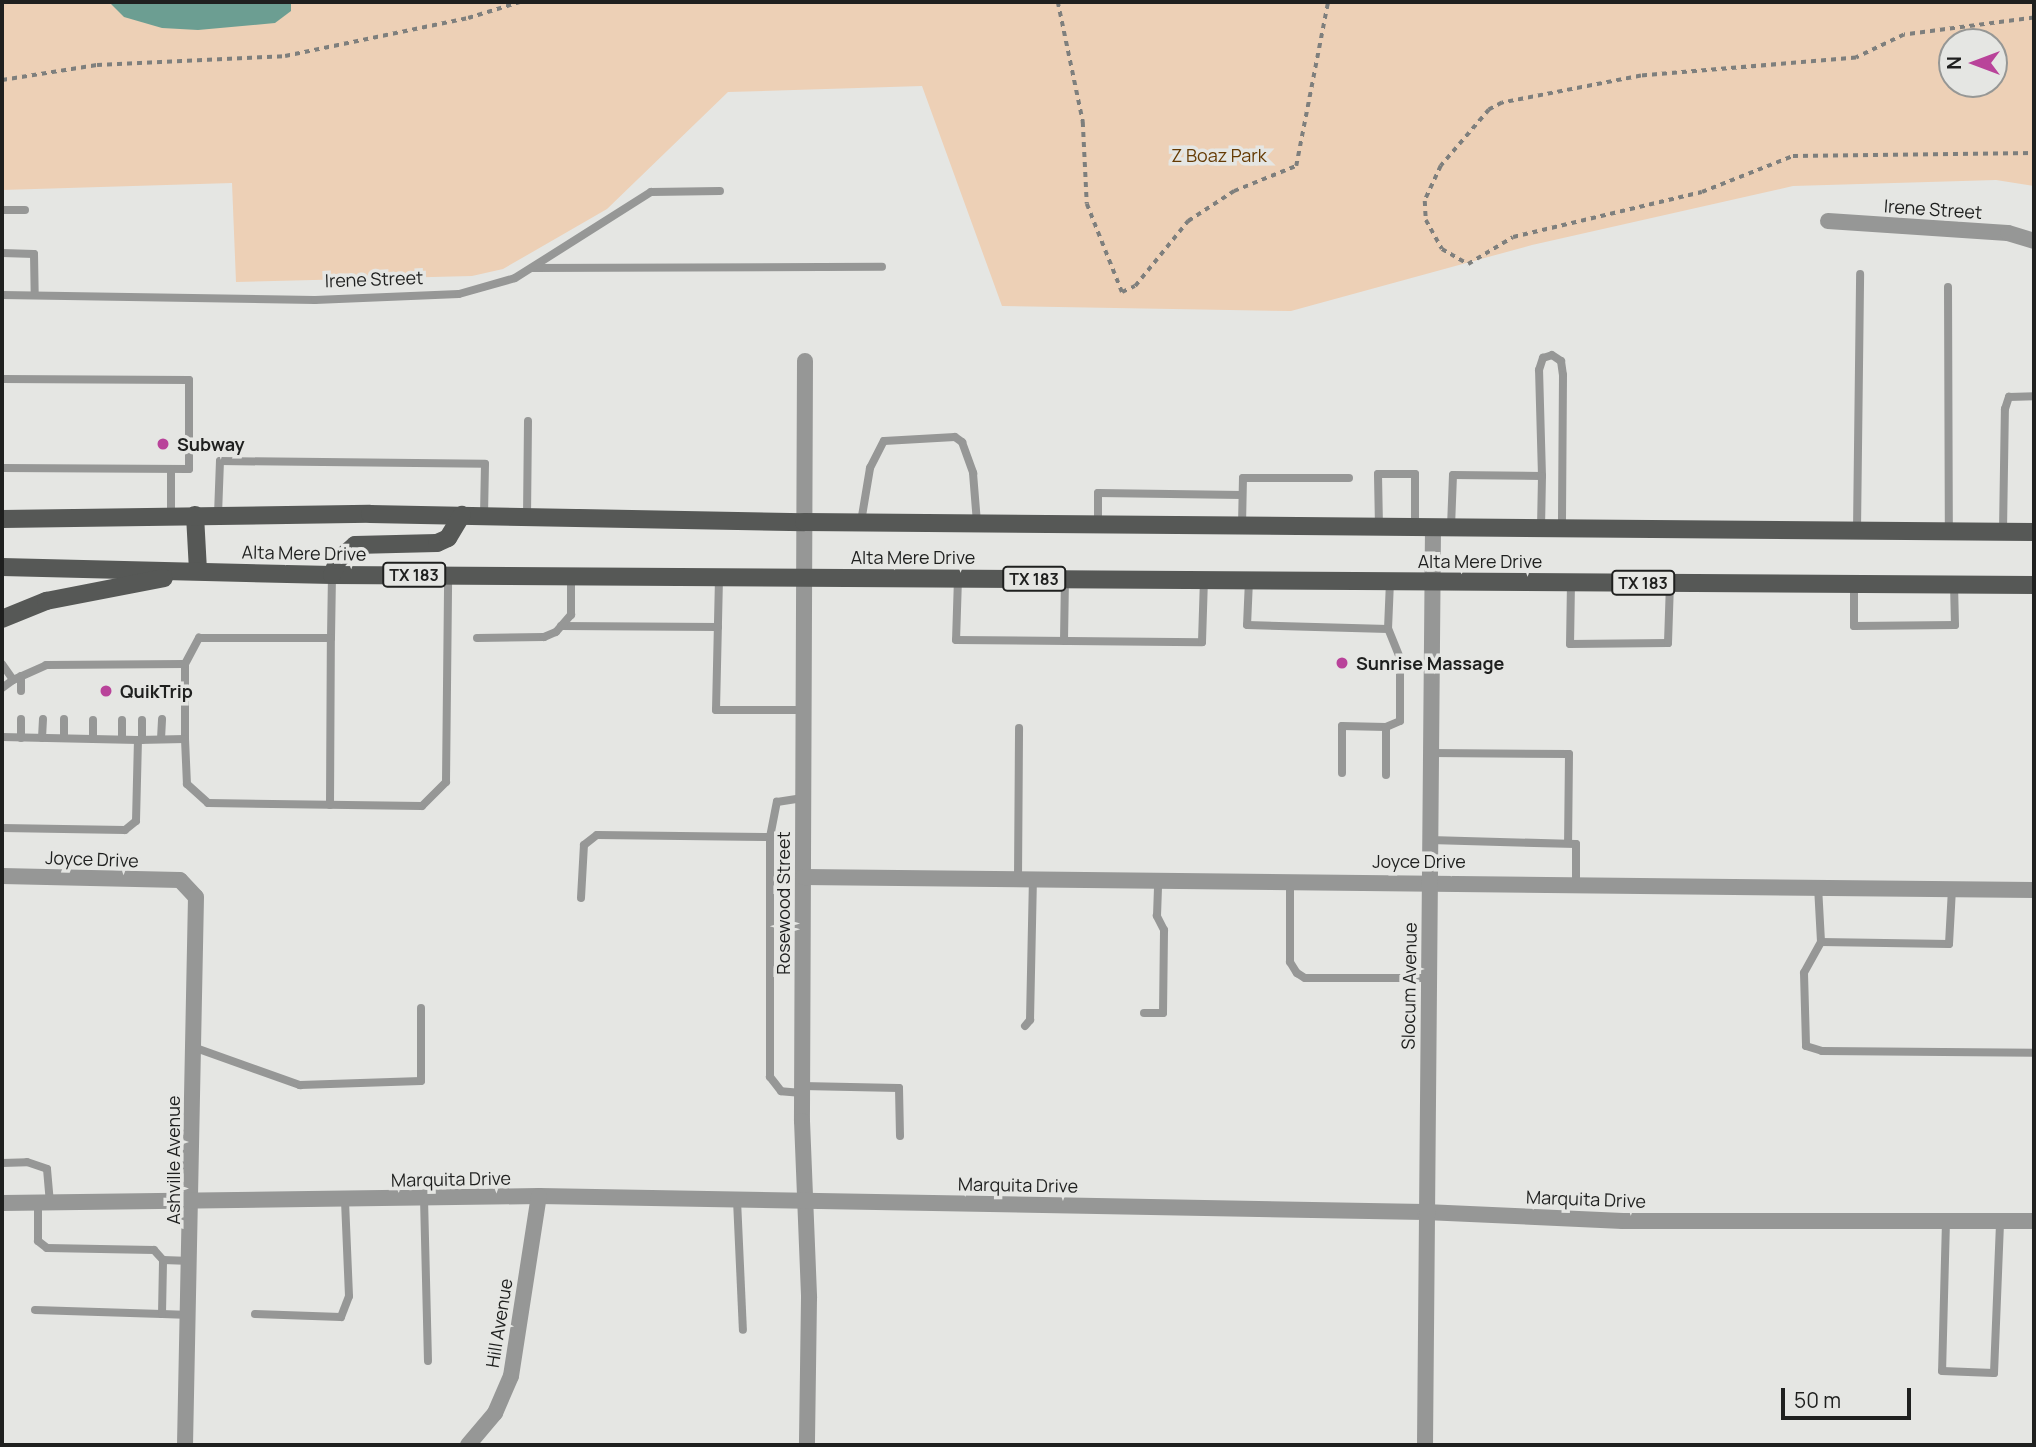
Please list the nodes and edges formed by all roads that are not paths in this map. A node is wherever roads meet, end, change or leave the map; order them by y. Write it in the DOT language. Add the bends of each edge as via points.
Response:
graph roads {
  1 [pos="720,191"];
  2 [pos="2,209"];
  3 [pos="26,210"];
  4 [pos="1828,221"];
  5 [pos="2034,241"];
  6 [pos="2,253"];
  7 [pos="882,267"];
  8 [pos="531,268"];
  9 [pos="1860,274"];
  10 [pos="1948,287"];
  11 [pos="35,293"];
  12 [pos="2,295"];
  13 [pos="805,361"];
  14 [pos="2,379"];
  15 [pos="2034,396"];
  16 [pos="528,421"];
  17 [pos="2,468"];
  18 [pos="171,469"];
  19 [pos="1542,476"];
  20 [pos="1349,478"];
  21 [pos="1242,495"];
  22 [pos="195,515"];
  23 [pos="218,515"];
  24 [pos="171,516"];
  25 [pos="462,516"];
  26 [pos="484,516"];
  27 [pos="527,517"];
  28 [pos="2,519"];
  29 [pos="804,522"];
  30 [pos="861,523"];
  31 [pos="977,523"];
  32 [pos="1098,524"];
  33 [pos="1242,525"];
  34 [pos="1379,527"];
  35 [pos="1424,527"];
  36 [pos="1451,527"];
  37 [pos="1541,528"];
  38 [pos="1562,528"];
  39 [pos="1857,530"];
  40 [pos="1949,531"];
  41 [pos="2003,531"];
  42 [pos="2034,532"];
  43 [pos="2,567"];
  44 [pos="198,571"];
  45 [pos="332,575"];
  46 [pos="448,575"];
  47 [pos="571,577"];
  48 [pos="804,577"];
  49 [pos="719,578"];
  50 [pos="958,578"];
  51 [pos="1065,579"];
  52 [pos="1205,580"];
  53 [pos="1248,580"];
  54 [pos="1390,581"];
  55 [pos="1432,581"];
  56 [pos="1571,582"];
  57 [pos="1670,583"];
  58 [pos="1854,584"];
  59 [pos="1954,585"];
  60 [pos="2034,586"];
  61 [pos="2,619"];
  62 [pos="561,626"];
  63 [pos="718,627"];
  64 [pos="1388,629"];
  65 [pos="331,638"];
  66 [pos="477,638"];
  67 [pos="1064,641"];
  68 [pos="2,664"];
  69 [pos="123,664"];
  70 [pos="185,664"];
  71 [pos="123,674"];
  72 [pos="17,678"];
  73 [pos="2,688"];
  74 [pos="21,691"];
  75 [pos="803,710"];
  76 [pos="21,719"];
  77 [pos="43,719"];
  78 [pos="64,719"];
  79 [pos="162,719"];
  80 [pos="93,720"];
  81 [pos="122,720"];
  82 [pos="142,720"];
  83 [pos="1386,727"];
  84 [pos="1019,728"];
  85 [pos="2,737"];
  86 [pos="21,738"];
  87 [pos="42,738"];
  88 [pos="64,738"];
  89 [pos="93,739"];
  90 [pos="122,739"];
  91 [pos="161,739"];
  92 [pos="185,739"];
  93 [pos="140,740"];
  94 [pos="1431,753"];
  95 [pos="1342,772"];
  96 [pos="1386,775"];
  97 [pos="803,798"];
  98 [pos="330,805"];
  99 [pos="2,828"];
  100 [pos="770,837"];
  101 [pos="1430,840"];
  102 [pos="1568,843"];
  103 [pos="2,876"];
  104 [pos="803,877"];
  105 [pos="1026,878"];
  106 [pos="1158,879"];
  107 [pos="180,880"];
  108 [pos="1290,880"];
  109 [pos="1430,881"];
  110 [pos="1576,882"];
  111 [pos="1818,886"];
  112 [pos="1952,888"];
  113 [pos="2034,890"];
  114 [pos="580,898"];
  115 [pos="1821,942"];
  116 [pos="1429,978"];
  117 [pos="421,1008"];
  118 [pos="1144,1013"];
  119 [pos="1025,1026"];
  120 [pos="193,1047"];
  121 [pos="2034,1053"];
  122 [pos="802,1090"];
  123 [pos="900,1136"];
  124 [pos="2,1163"];
  125 [pos="539,1196"];
  126 [pos="424,1198"];
  127 [pos="345,1200"];
  128 [pos="737,1200"];
  129 [pos="805,1201"];
  130 [pos="2,1203"];
  131 [pos="44,1203"];
  132 [pos="194,1204"];
  133 [pos="1425,1212"];
  134 [pos="1947,1221"];
  135 [pos="2000,1221"];
  136 [pos="2034,1221"];
  137 [pos="163,1260"];
  138 [pos="191,1261"];
  139 [pos="35,1310"];
  140 [pos="162,1314"];
  141 [pos="255,1314"];
  142 [pos="190,1315"];
  143 [pos="743,1330"];
  144 [pos="428,1361"];
  145 [pos="185,1445"];
  146 [pos="468,1445"];
  147 [pos="807,1445"];
  148 [pos="1425,1445"];
  1 -- 8 [label="lane, Irene Street" via="651,191"];
  2 -- 3 [label="lane"];
  4 -- 5 [label="street, Irene Street" via="2008,233"];
  6 -- 11 [label="lane" via="34,254"];
  7 -- 8 [label="lane"];
  8 -- 11 [label="lane, Irene Street" via="514,278 459,294 403,299 70,299"];
  9 -- 39 [label="lane"];
  10 -- 40 [label="lane"];
  11 -- 12 [label="lane, Irene Street"];
  13 -- 29 [label="street, Rosewood Street"];
  14 -- 18 [label="lane" via="189,380 189,469"];
  15 -- 41 [label="lane" via="2009,397 2005,409"];
  16 -- 27 [label="lane"];
  17 -- 18 [label="lane"];
  18 -- 24 [label="lane"];
  19 -- 36 [label="lane" via="1452,475"];
  19 -- 37 [label="lane"];
  19 -- 38 [label="lane" via="1539,370 1543,358 1552,355 1561,361 1563,375"];
  20 -- 21 [label="lane" via="1242,478"];
  21 -- 32 [label="lane" via="1098,494"];
  21 -- 33 [label="lane"];
  22 -- 23 [label="main road, Alta Mere Drive"];
  22 -- 24 [label="main road, Alta Mere Drive"];
  22 -- 44 [label="main road"];
  23 -- 25 [label="main road, Alta Mere Drive"];
  23 -- 26 [label="lane" via="220,461 485,464"];
  24 -- 28 [label="main road, Alta Mere Drive"];
  25 -- 26 [label="main road, Alta Mere Drive"];
  25 -- 45 [label="main road" via="448,538 437,542 355,545 338,560"];
  26 -- 27 [label="main road, Alta Mere Drive"];
  27 -- 29 [label="main road, Alta Mere Drive"];
  29 -- 30 [label="main road, Alta Mere Drive"];
  29 -- 48 [label="street, Rosewood Street"];
  30 -- 31 [label="main road, Alta Mere Drive"];
  30 -- 31 [label="lane" via="870,468 884,441 955,437 962,442 973,473"];
  31 -- 32 [label="main road, Alta Mere Drive"];
  32 -- 33 [label="main road, Alta Mere Drive"];
  33 -- 34 [label="main road, Alta Mere Drive"];
  34 -- 35 [label="main road, Alta Mere Drive"];
  34 -- 35 [label="lane" via="1378,474 1415,474"];
  35 -- 36 [label="main road, Alta Mere Drive"];
  35 -- 55 [label="street, Slocum Avenue"];
  36 -- 37 [label="main road, Alta Mere Drive"];
  37 -- 38 [label="main road, Alta Mere Drive"];
  38 -- 39 [label="main road, Alta Mere Drive"];
  39 -- 40 [label="main road, Alta Mere Drive"];
  40 -- 41 [label="main road, Alta Mere Drive"];
  41 -- 42 [label="main road, Alta Mere Drive"];
  43 -- 44 [label="main road, Alta Mere Drive / TX 183"];
  44 -- 45 [label="main road, Alta Mere Drive / TX 183"];
  44 -- 61 [label="main road" via="46,601"];
  45 -- 46 [label="main road, Alta Mere Drive / TX 183"];
  45 -- 65 [label="lane"];
  46 -- 47 [label="main road, Alta Mere Drive / TX 183"];
  46 -- 98 [label="lane" via="446,782 422,806"];
  47 -- 49 [label="main road, Alta Mere Drive / TX 183"];
  47 -- 62 [label="lane" via="571,615"];
  48 -- 49 [label="main road, Alta Mere Drive / TX 183"];
  48 -- 50 [label="main road, Alta Mere Drive / TX 183"];
  48 -- 75 [label="street, Rosewood Street"];
  49 -- 63 [label="lane"];
  50 -- 51 [label="main road, Alta Mere Drive / TX 183"];
  50 -- 67 [label="lane" via="956,640"];
  51 -- 52 [label="main road, Alta Mere Drive / TX 183"];
  51 -- 67 [label="lane"];
  52 -- 53 [label="main road, Alta Mere Drive / TX 183"];
  52 -- 67 [label="lane" via="1202,642"];
  53 -- 54 [label="main road, Alta Mere Drive / TX 183"];
  53 -- 64 [label="lane" via="1247,625"];
  54 -- 55 [label="main road, Alta Mere Drive / TX 183"];
  54 -- 64 [label="lane"];
  55 -- 56 [label="main road, Alta Mere Drive / TX 183"];
  55 -- 94 [label="street, Slocum Avenue"];
  56 -- 57 [label="main road, Alta Mere Drive / TX 183"];
  56 -- 57 [label="lane" via="1570,644 1668,643"];
  57 -- 58 [label="main road, Alta Mere Drive / TX 183"];
  58 -- 59 [label="main road, Alta Mere Drive / TX 183"];
  58 -- 59 [label="lane" via="1854,626 1955,625"];
  59 -- 60 [label="main road, Alta Mere Drive / TX 183"];
  62 -- 63 [label="lane"];
  62 -- 66 [label="lane" via="544,637"];
  63 -- 75 [label="lane" via="716,710"];
  64 -- 83 [label="lane" via="1400,658 1400,721"];
  65 -- 70 [label="lane" via="199,638"];
  65 -- 98 [label="lane"];
  68 -- 72 [label="lane"];
  69 -- 70 [label="lane" via="143,669"];
  69 -- 71 [label="lane"];
  69 -- 72 [label="lane" via="46,669"];
  70 -- 92 [label="lane"];
  72 -- 73 [label="lane"];
  72 -- 74 [label="lane"];
  75 -- 97 [label="street, Rosewood Street"];
  76 -- 86 [label="lane"];
  77 -- 87 [label="lane"];
  78 -- 88 [label="lane"];
  79 -- 91 [label="lane"];
  80 -- 89 [label="lane"];
  81 -- 90 [label="lane"];
  82 -- 93 [label="lane"];
  83 -- 95 [label="lane" via="1342,726"];
  83 -- 96 [label="lane"];
  84 -- 105 [label="lane"];
  85 -- 86 [label="lane"];
  86 -- 87 [label="lane"];
  87 -- 88 [label="lane"];
  88 -- 89 [label="lane"];
  89 -- 90 [label="lane"];
  90 -- 93 [label="lane"];
  91 -- 92 [label="lane"];
  91 -- 93 [label="lane"];
  92 -- 98 [label="lane" via="187,784 208,803"];
  93 -- 99 [label="lane" via="135,821 125,830"];
  94 -- 101 [label="street, Slocum Avenue"];
  94 -- 102 [label="lane" via="1569,754"];
  97 -- 100 [label="lane" via="777,802"];
  97 -- 104 [label="street, Rosewood Street"];
  100 -- 114 [label="lane" via="597,835 584,845"];
  100 -- 122 [label="lane" via="770,1077 781,1091"];
  101 -- 102 [label="lane"];
  101 -- 109 [label="street, Slocum Avenue"];
  102 -- 110 [label="lane" via="1576,844"];
  103 -- 107 [label="street, Joyce Drive"];
  104 -- 105 [label="street, Joyce Drive"];
  104 -- 122 [label="street, Rosewood Street"];
  105 -- 106 [label="street, Joyce Drive"];
  105 -- 119 [label="lane" via="1030,1020"];
  106 -- 108 [label="street, Joyce Drive"];
  106 -- 118 [label="lane" via="1157,916 1164,923 1163,1013"];
  107 -- 120 [label="street, Ashville Avenue" via="196,897"];
  108 -- 109 [label="street, Joyce Drive"];
  108 -- 116 [label="lane" via="1290,962 1297,973 1305,978"];
  109 -- 110 [label="street, Joyce Drive"];
  109 -- 116 [label="street, Slocum Avenue"];
  110 -- 111 [label="street, Joyce Drive"];
  111 -- 112 [label="street, Joyce Drive"];
  111 -- 115 [label="lane"];
  112 -- 113 [label="street, Joyce Drive"];
  112 -- 115 [label="lane" via="1949,944"];
  115 -- 121 [label="lane" via="1804,973 1806,1046 1822,1051"];
  116 -- 133 [label="street, Slocum Avenue"];
  117 -- 120 [label="lane" via="421,1081 300,1085"];
  120 -- 132 [label="street, Ashville Avenue"];
  122 -- 123 [label="lane" via="899,1088"];
  122 -- 129 [label="street, Rosewood Street"];
  124 -- 131 [label="lane" via="27,1162 47,1170"];
  125 -- 126 [label="street, Marquita Drive"];
  125 -- 128 [label="street, Marquita Drive"];
  125 -- 146 [label="street, Hill Avenue" via="511,1376 495,1413"];
  126 -- 127 [label="street, Marquita Drive"];
  126 -- 144 [label="lane"];
  127 -- 132 [label="street, Marquita Drive"];
  127 -- 141 [label="lane" via="349,1296 341,1317"];
  128 -- 129 [label="street, Marquita Drive"];
  128 -- 143 [label="lane"];
  129 -- 133 [label="street, Marquita Drive"];
  129 -- 147 [label="street, Rosewood Street"];
  130 -- 131 [label="street, Marquita Drive"];
  131 -- 132 [label="street, Marquita Drive"];
  131 -- 137 [label="lane" via="38,1241 47,1248 154,1250"];
  132 -- 138 [label="street, Ashville Avenue"];
  133 -- 134 [label="street, Marquita Drive" via="1623,1221"];
  133 -- 148 [label="street, Slocum Avenue"];
  134 -- 135 [label="street, Marquita Drive"];
  134 -- 135 [label="lane" via="1942,1371 1994,1373"];
  135 -- 136 [label="street, Marquita Drive"];
  137 -- 138 [label="lane"];
  137 -- 140 [label="lane"];
  138 -- 142 [label="street, Ashville Avenue"];
  139 -- 140 [label="lane"];
  140 -- 142 [label="lane"];
  142 -- 145 [label="street, Ashville Avenue"];
}
